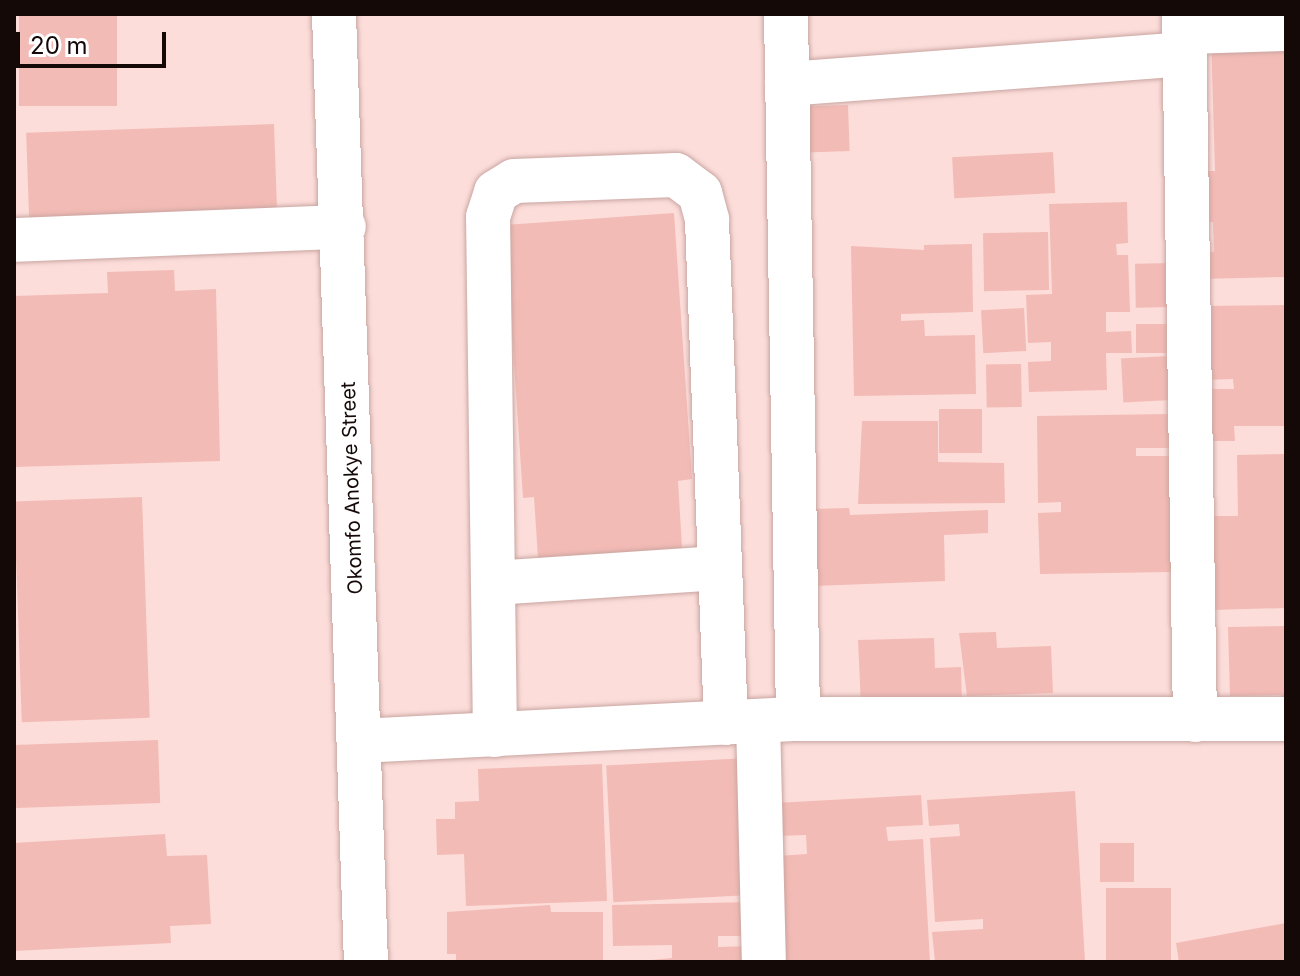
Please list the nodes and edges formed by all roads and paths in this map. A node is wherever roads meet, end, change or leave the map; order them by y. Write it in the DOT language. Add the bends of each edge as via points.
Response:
graph roads {
  1 [pos="334,14"];
  2 [pos="786,14"];
  3 [pos="1286,29"];
  4 [pos="1184,33"];
  5 [pos="787,84"];
  6 [pos="14,226"];
  7 [pos="344,227"];
  8 [pos="14,240"];
  9 [pos="720,568"];
  10 [pos="493,583"];
  11 [pos="1286,719"];
  12 [pos="1195,720"];
  13 [pos="761,721"];
  14 [pos="495,735"];
  15 [pos="359,741"];
  16 [pos="366,962"];
  17 [pos="764,962"];
  1 -- 7 [label="street, Okomfo Anokye Street"];
  2 -- 5 [label="street"];
  3 -- 4 [label="street"];
  4 -- 5 [label="street"];
  4 -- 12 [label="street"];
  5 -- 13 [label="street"];
  6 -- 8 [label="street"];
  7 -- 8 [label="street"];
  7 -- 15 [label="street, Okomfo Anokye Street"];
  9 -- 10 [label="street"];
  9 -- 10 [label="street" via="707,220 700,193 676,175 514,181 496,192 488,217"];
  9 -- 13 [label="street"];
  10 -- 14 [label="street"];
  11 -- 12 [label="street"];
  12 -- 13 [label="street"];
  13 -- 14 [label="street"];
  13 -- 17 [label="street"];
  14 -- 15 [label="street"];
  15 -- 16 [label="street, Okomfo Anokye Street"];
}
